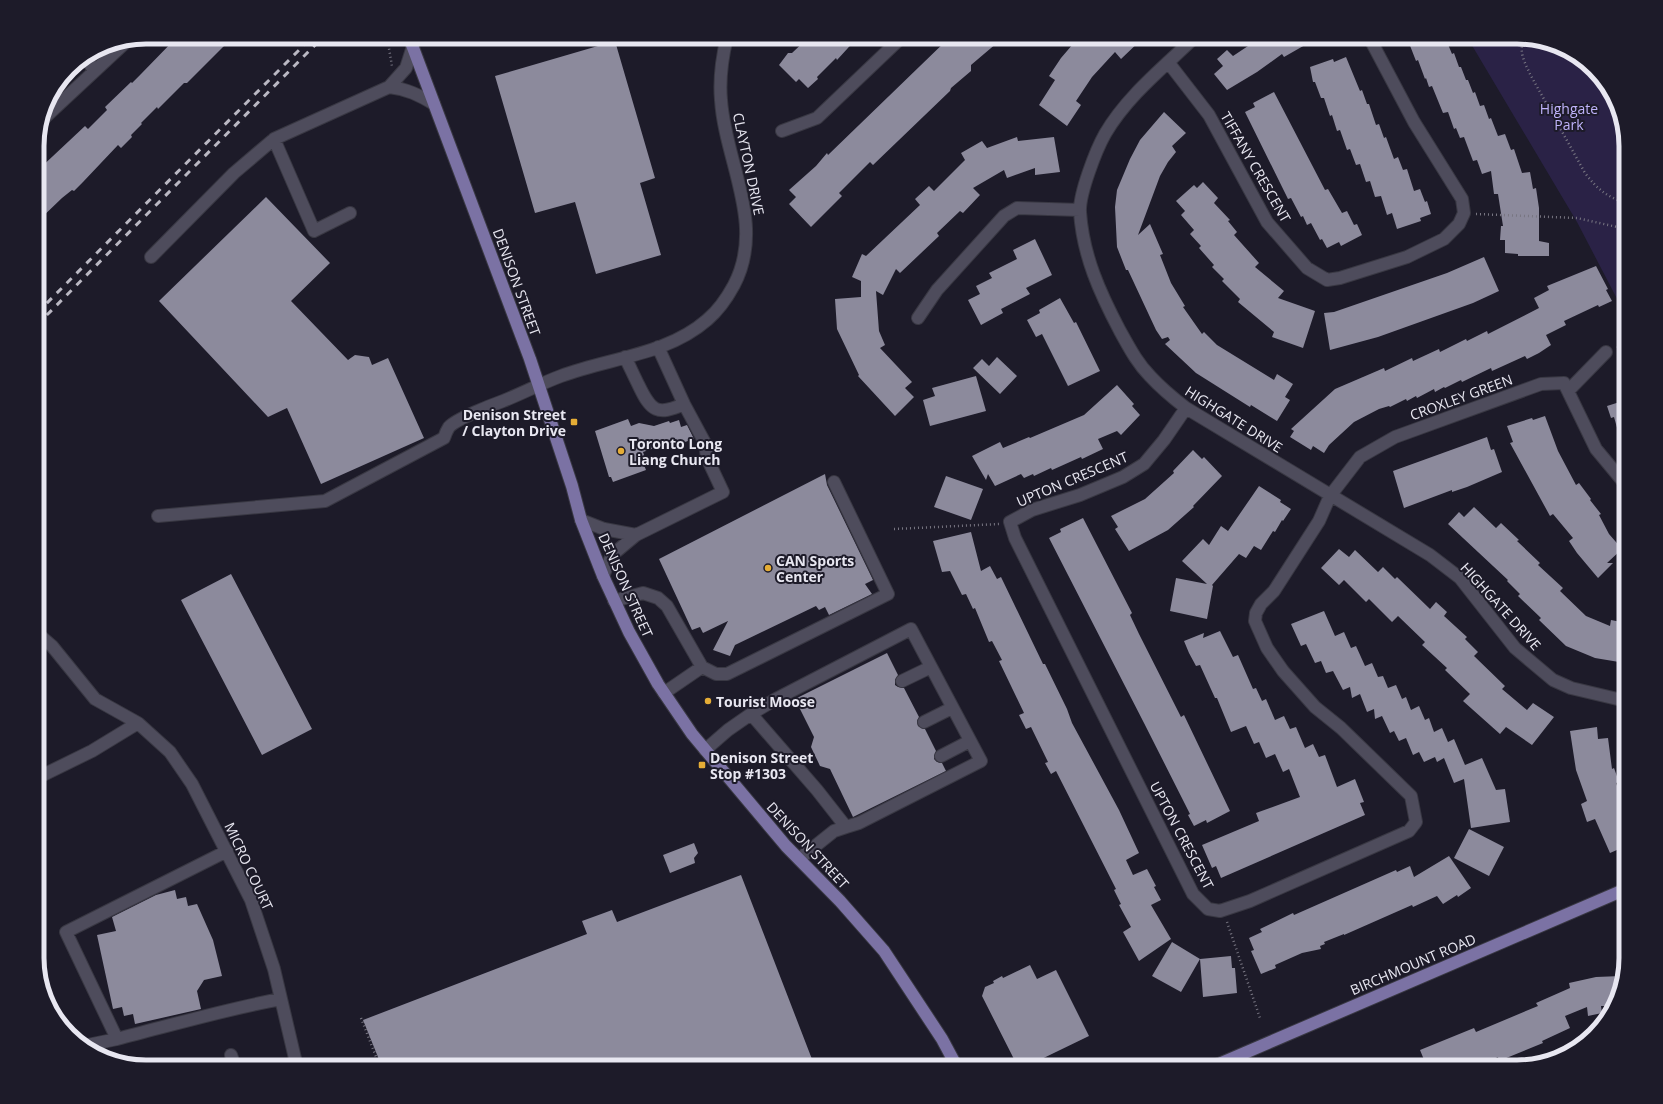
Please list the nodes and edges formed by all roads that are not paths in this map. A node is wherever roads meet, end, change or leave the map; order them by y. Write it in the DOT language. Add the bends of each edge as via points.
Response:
graph roads {
  1 [pos="411,44"];
  2 [pos="412,44"];
  3 [pos="725,44"];
  4 [pos="895,44"];
  5 [pos="1187,44"];
  6 [pos="1373,44"];
  7 [pos="120,48"];
  8 [pos="89,61"];
  9 [pos="1168,62"];
  10 [pos="94,70"];
  11 [pos="393,83"];
  12 [pos="434,104"];
  13 [pos="50,113"];
  14 [pos="782,131"];
  15 [pos="274,139"];
  16 [pos="1080,210"];
  17 [pos="350,213"];
  18 [pos="151,257"];
  19 [pos="918,318"];
  20 [pos="658,347"];
  21 [pos="1606,352"];
  22 [pos="625,357"];
  23 [pos="539,386"];
  24 [pos="1569,390"];
  25 [pos="684,404"];
  26 [pos="1186,408"];
  27 [pos="1619,476"];
  28 [pos="834,482"];
  29 [pos="1330,496"];
  30 [pos="158,516"];
  31 [pos="581,520"];
  32 [pos="636,536"];
  33 [pos="603,576"];
  34 [pos="614,601"];
  35 [pos="44,640"];
  36 [pos="702,667"];
  37 [pos="931,667"];
  38 [pos="902,681"];
  39 [pos="664,694"];
  40 [pos="1619,700"];
  41 [pos="952,708"];
  42 [pos="751,714"];
  43 [pos="924,722"];
  44 [pos="138,723"];
  45 [pos="970,741"];
  46 [pos="705,750"];
  47 [pos="941,756"];
  48 [pos="44,775"];
  49 [pos="846,827"];
  50 [pos="227,851"];
  51 [pos="799,859"];
  52 [pos="1619,892"];
  53 [pos="281,999"];
  54 [pos="117,1039"];
  55 [pos="91,1044"];
  56 [pos="232,1055"];
  57 [pos="233,1060"];
  58 [pos="295,1060"];
  59 [pos="953,1060"];
  60 [pos="1228,1060"];
  1 -- 11 [label="street" via="406,68"];
  2 -- 12 [label="main road, DENISON STREET"];
  3 -- 20 [label="street, CLAYTON DRIVE" via="721,62 720,100 747,219 747,250 741,272 726,300 710,318 696,330"];
  4 -- 14 [label="street" via="817,118"];
  5 -- 9 [label="street, HIGHGATE DRIVE"];
  6 -- 9 [label="street, TIFFANY CRESCENT" via="1414,122 1462,199 1464,213 1459,224 1444,239 1407,256 1327,280 1307,268 1267,222 1209,115"];
  7 -- 10 [label="street"];
  8 -- 10 [label="street"];
  9 -- 16 [label="street, HIGHGATE DRIVE" via="1131,99 1105,134 1095,154"];
  10 -- 13 [label="street"];
  11 -- 12 [label="street"];
  11 -- 15 [label="street"];
  12 -- 23 [label="main road, DENISON STREET"];
  15 -- 17 [label="street" via="314,231"];
  15 -- 18 [label="street" via="234,173"];
  16 -- 19 [label="street" via="1017,208 1004,216 937,290"];
  16 -- 26 [label="street, HIGHGATE DRIVE" via="1086,255 1103,298 1133,355 1163,390"];
  20 -- 22 [label="street, CLAYTON DRIVE"];
  20 -- 25 [label="street"];
  21 -- 24 [label="street"];
  22 -- 23 [label="street, CLAYTON DRIVE" via="561,376"];
  22 -- 25 [label="street" via="648,405 666,410"];
  23 -- 30 [label="street, CLAYTON DRIVE" via="485,408 450,427 444,438 325,501"];
  23 -- 31 [label="main road, DENISON STREET"];
  24 -- 27 [label="street" via="1596,449"];
  24 -- 29 [label="street, CROXLEY GREEN" via="1564,383 1541,384 1395,437 1360,457"];
  25 -- 32 [label="street" via="705,443 707,458 722,492"];
  26 -- 29 [label="street, HIGHGATE DRIVE"];
  26 -- 29 [label="street, UPTON CRESCENT" via="1144,464 1123,477 1080,495 1032,510 1010,522 1015,538 1193,894 1208,909 1220,911 1250,901 1409,831 1416,822 1410,796 1341,728 1315,707 1283,671 1255,621 1261,604 1274,591 1319,521"];
  28 -- 36 [label="street" via="888,594 727,674 716,674"];
  29 -- 40 [label="street, HIGHGATE DRIVE" via="1430,555 1460,578 1515,648 1553,680 1571,688"];
  31 -- 32 [label="street" via="604,529"];
  31 -- 33 [label="main road, DENISON STREET"];
  32 -- 33 [label="street" via="612,555"];
  33 -- 34 [label="main road, DENISON STREET"];
  34 -- 36 [label="street" via="643,593 658,598 667,606"];
  34 -- 39 [label="main road, DENISON STREET"];
  35 -- 44 [label="street, MICRO COURT" via="95,699"];
  36 -- 39 [label="street"];
  37 -- 38 [label="street"];
  37 -- 41 [label="street"];
  37 -- 42 [label="street" via="911,629"];
  39 -- 46 [label="main road, DENISON STREET"];
  41 -- 43 [label="street"];
  41 -- 45 [label="street"];
  42 -- 46 [label="street"];
  42 -- 49 [label="street"];
  44 -- 48 [label="street" via="92,751"];
  44 -- 50 [label="street, MICRO COURT" via="170,752 192,784"];
  45 -- 47 [label="street"];
  45 -- 49 [label="street" via="981,761 859,823"];
  46 -- 51 [label="main road, DENISON STREET"];
  49 -- 51 [label="street" via="834,831"];
  50 -- 53 [label="street, MICRO COURT" via="251,900 274,969"];
  50 -- 54 [label="street" via="66,932"];
  51 -- 59 [label="main road, DENISON STREET" via="884,951"];
  52 -- 60 [label="main road, BIRCHMOUNT ROAD"];
  53 -- 54 [label="street" via="239,1006 221,1013"];
  53 -- 58 [label="street, MICRO COURT"];
  54 -- 55 [label="street"];
  56 -- 57 [label="street"];
}
